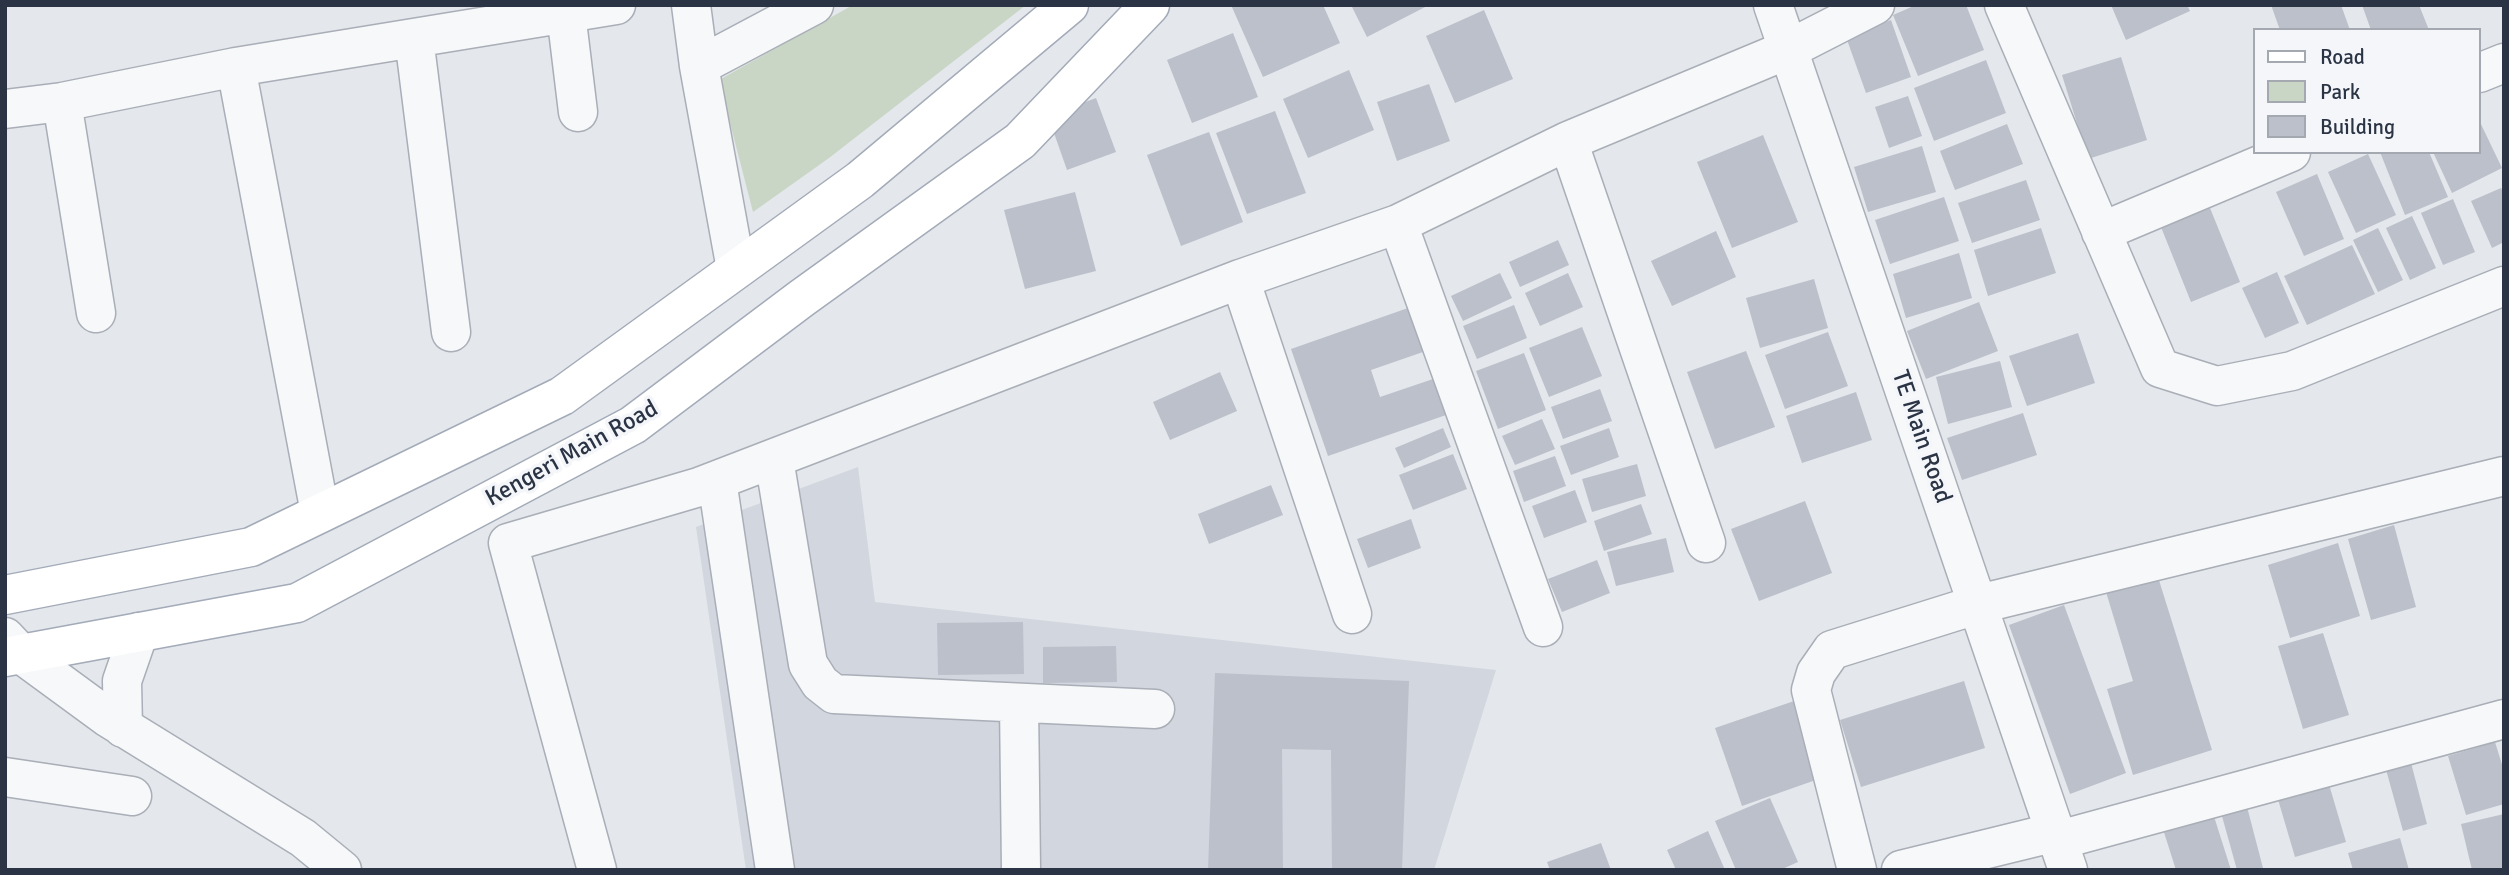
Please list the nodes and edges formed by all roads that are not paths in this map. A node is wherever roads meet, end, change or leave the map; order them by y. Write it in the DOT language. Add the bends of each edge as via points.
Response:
graph roads {
  1 [pos="616,5"];
  2 [pos="691,5"];
  3 [pos="814,5"];
  4 [pos="1069,5"];
  5 [pos="1150,5"];
  6 [pos="1773,5"];
  7 [pos="1875,5"];
  8 [pos="2004,5"];
  9 [pos="565,9"];
  10 [pos="414,38"];
  11 [pos="1789,49"];
  12 [pos="2504,63"];
  13 [pos="699,66"];
  14 [pos="236,67"];
  15 [pos="2481,72"];
  16 [pos="62,102"];
  17 [pos="5,109"];
  18 [pos="578,112"];
  19 [pos="1568,141"];
  20 [pos="2286,154"];
  21 [pos="1398,224"];
  22 [pos="2101,232"];
  23 [pos="737,269"];
  24 [pos="1240,279"];
  25 [pos="2504,286"];
  26 [pos="96,313"];
  27 [pos="451,332"];
  28 [pos="774,459"];
  29 [pos="2504,476"];
  30 [pos="717,480"];
  31 [pos="481,505"];
  32 [pos="320,513"];
  33 [pos="508,543"];
  34 [pos="1706,543"];
  35 [pos="5,595"];
  36 [pos="1979,604"];
  37 [pos="1352,614"];
  38 [pos="1543,627"];
  39 [pos="139,632"];
  40 [pos="10,649"];
  41 [pos="1019,703"];
  42 [pos="1156,709"];
  43 [pos="2504,719"];
  44 [pos="123,728"];
  45 [pos="5,777"];
  46 [pos="132,796"];
  47 [pos="2061,847"];
  48 [pos="342,870"];
  49 [pos="597,870"];
  50 [pos="775,870"];
  51 [pos="1021,870"];
  52 [pos="1857,870"];
  53 [pos="1901,870"];
  1 -- 9 [label="street"];
  2 -- 13 [label="street"];
  3 -- 13 [label="street"];
  4 -- 23 [label="main road" via="860,180"];
  5 -- 31 [label="main road, Kengeri Main Road" via="1020,141 634,425"];
  6 -- 11 [label="street, TE Main Road"];
  7 -- 11 [label="street"];
  8 -- 22 [label="street"];
  9 -- 10 [label="street"];
  9 -- 18 [label="street"];
  10 -- 14 [label="street"];
  10 -- 27 [label="street"];
  11 -- 19 [label="street"];
  11 -- 36 [label="street, TE Main Road"];
  12 -- 15 [label="street"];
  13 -- 23 [label="street"];
  14 -- 16 [label="street"];
  14 -- 32 [label="street"];
  16 -- 17 [label="street"];
  16 -- 26 [label="street"];
  19 -- 21 [label="street"];
  19 -- 34 [label="street"];
  20 -- 22 [label="street"];
  21 -- 24 [label="street"];
  21 -- 38 [label="street"];
  22 -- 25 [label="street" via="2160,368 2217,386 2292,371"];
  23 -- 32 [label="main road" via="562,396"];
  24 -- 28 [label="street"];
  24 -- 37 [label="street"];
  28 -- 30 [label="street"];
  28 -- 41 [label="street" via="808,664 820,683 834,694"];
  29 -- 36 [label="street"];
  30 -- 33 [label="street"];
  30 -- 50 [label="street"];
  31 -- 33 [label="street"];
  31 -- 39 [label="main road, Kengeri Main Road" via="297,603"];
  32 -- 35 [label="main road" via="251,547"];
  33 -- 49 [label="street"];
  36 -- 47 [label="street, TE Main Road"];
  36 -- 52 [label="street" via="1832,650 1816,673 1811,690"];
  39 -- 40 [label="main road, Kengeri Main Road"];
  39 -- 44 [label="street" via="122,681"];
  40 -- 44 [label="street"];
  41 -- 42 [label="street"];
  41 -- 51 [label="street"];
  43 -- 47 [label="street"];
  44 -- 48 [label="street" via="303,838"];
  45 -- 46 [label="street"];
  47 -- 53 [label="street"];
}
